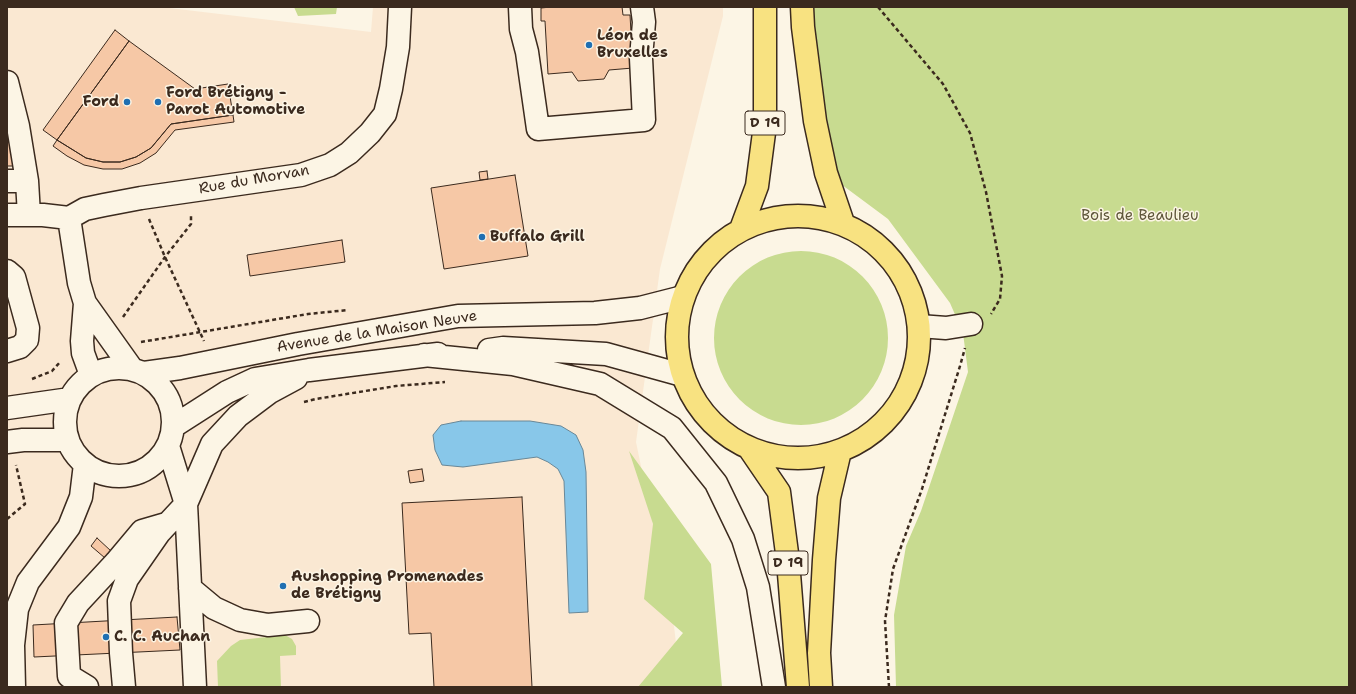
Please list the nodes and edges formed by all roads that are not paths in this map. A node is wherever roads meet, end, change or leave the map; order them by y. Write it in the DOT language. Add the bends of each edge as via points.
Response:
graph roads {
  1 [pos="400,7"];
  2 [pos="520,7"];
  3 [pos="642,7"];
  4 [pos="765,7"];
  5 [pos="802,7"];
  6 [pos="7,82"];
  7 [pos="17,181"];
  8 [pos="7,215"];
  9 [pos="29,215"];
  10 [pos="69,218"];
  11 [pos="843,224"];
  12 [pos="741,229"];
  13 [pos="7,271"];
  14 [pos="683,297"];
  15 [pos="85,304"];
  16 [pos="971,324"];
  17 [pos="919,326"];
  18 [pos="7,351"];
  19 [pos="424,355"];
  20 [pos="309,370"];
  21 [pos="138,371"];
  22 [pos="92,375"];
  23 [pos="682,375"];
  24 [pos="70,398"];
  25 [pos="7,408"];
  26 [pos="171,436"];
  27 [pos="68,440"];
  28 [pos="749,448"];
  29 [pos="11,451"];
  30 [pos="840,451"];
  31 [pos="85,464"];
  32 [pos="186,504"];
  33 [pos="168,523"];
  34 [pos="190,588"];
  35 [pos="7,610"];
  36 [pos="308,621"];
  37 [pos="13,645"];
  38 [pos="14,687"];
  39 [pos="87,687"];
  40 [pos="124,687"];
  41 [pos="195,687"];
  42 [pos="774,687"];
  43 [pos="798,687"];
  44 [pos="821,687"];
  1 -- 10 [label="street, Rue du Morvan" via="398,47 385,114 350,153 330,165 301,175 141,198 85,209"];
  2 -- 3 [label="street" via="521,29 527,52 538,129 644,120"];
  4 -- 12 [label="main road, D 19" via="765,125 757,186"];
  5 -- 11 [label="main road" via="815,121 826,173"];
  6 -- 7 [label="street" via="18,126"];
  7 -- 9 [label="street"];
  8 -- 9 [label="street"];
  9 -- 10 [label="street"];
  10 -- 15 [label="street" via="79,283"];
  11 -- 12 [label="main road" via="818,216 792,215 766,220"];
  11 -- 17 [label="main road" via="866,236 887,254 903,275 914,300"];
  12 -- 14 [label="main road" via="722,241 706,258 692,276"];
  13 -- 18 [label="street" via="14,277 28,328 27,340 20,347"];
  14 -- 21 [label="street, Avenue de la Maison Neuve" via="640,308 595,313 458,316 180,368"];
  14 -- 23 [label="main road" via="676,336"];
  15 -- 21 [label="street"];
  15 -- 22 [label="street" via="83,353"];
  16 -- 17 [label="street" via="946,328"];
  17 -- 30 [label="main road" via="918,358 908,388 891,414 868,436"];
  19 -- 20 [label="street, Avenue de la Maison Neuve"];
  19 -- 23 [label="street, Avenue de la Maison Neuve" via="503,348 606,354"];
  19 -- 42 [label="street" via="513,364 600,384 672,428 716,483 743,539 758,587"];
  20 -- 26 [label="street, Avenue de la Maison Neuve" via="255,379 227,392"];
  20 -- 32 [label="street" via="270,392 238,416 212,444"];
  21 -- 22 [label="street" via="118,367"];
  21 -- 26 [label="street" via="157,382 167,395 172,410"];
  22 -- 24 [label="street" via="79,385"];
  23 -- 28 [label="main road" via="697,406 706,416 720,431"];
  24 -- 25 [label="street"];
  24 -- 27 [label="street" via="65,426"];
  26 -- 31 [label="street" via="159,459 146,469 131,474 115,476 99,472"];
  26 -- 32 [label="street"];
  27 -- 29 [label="street" via="23,440"];
  27 -- 31 [label="street"];
  28 -- 30 [label="main road" via="779,457 810,458"];
  28 -- 43 [label="main road, D 19" via="778,492 788,561"];
  30 -- 44 [label="main road, D 19" via="829,498 824,560 819,653"];
  31 -- 37 [label="street" via="81,497 69,527 28,582 18,609"];
  32 -- 33 [label="street"];
  32 -- 34 [label="street"];
  33 -- 39 [label="street" via="142,531 78,603 66,623 69,676"];
  33 -- 40 [label="street" via="127,579 119,601"];
  34 -- 36 [label="street" via="214,608 240,620 268,625"];
  34 -- 41 [label="street"];
  35 -- 37 [label="street"];
  37 -- 38 [label="street"];
}
